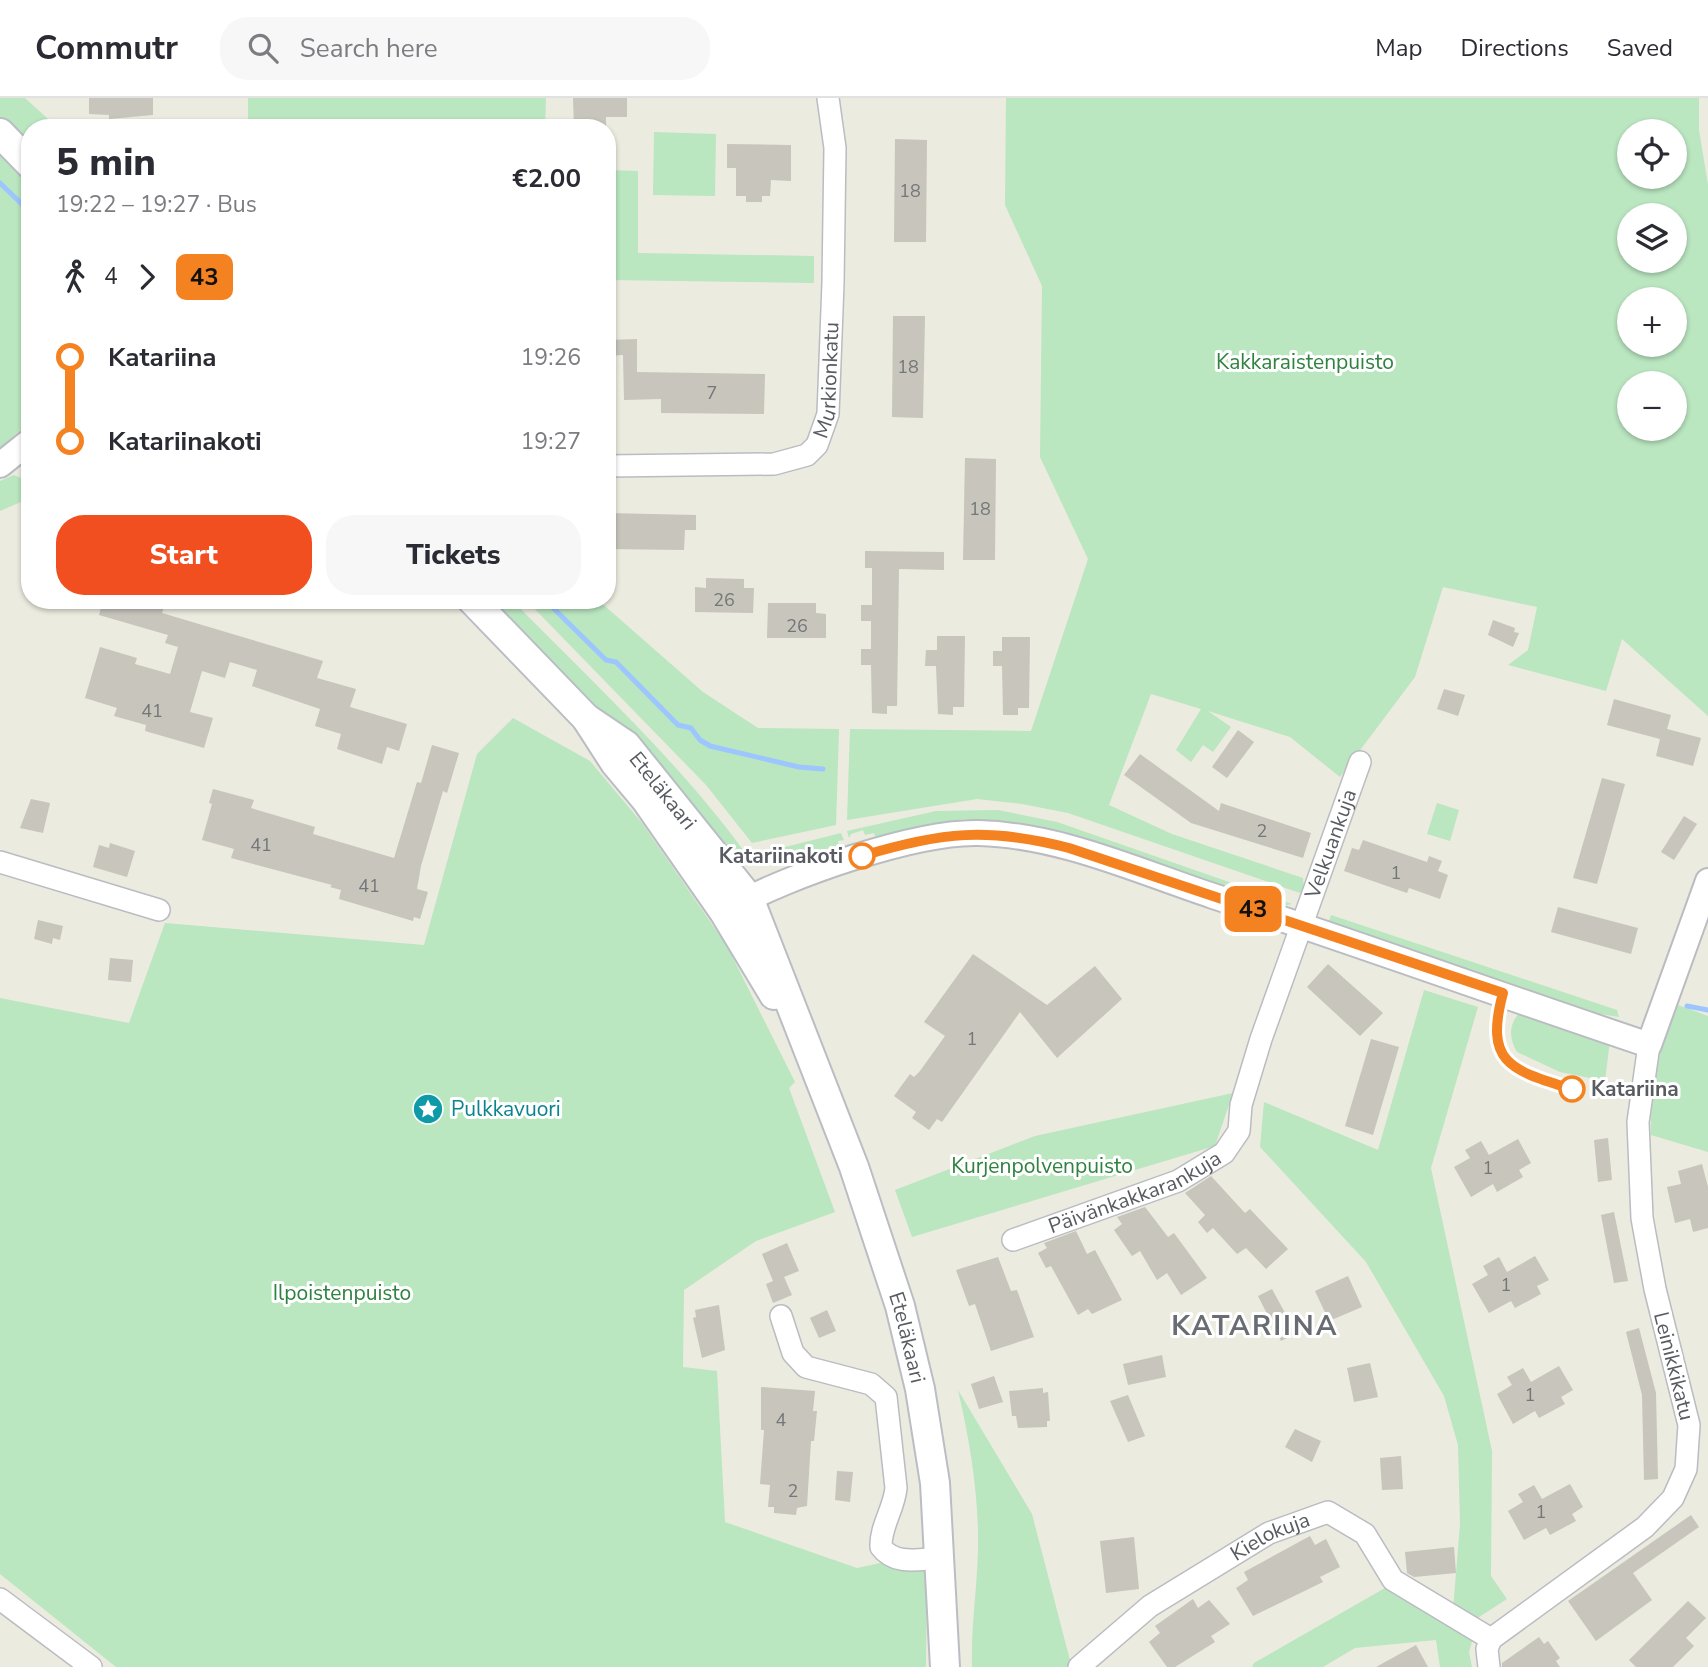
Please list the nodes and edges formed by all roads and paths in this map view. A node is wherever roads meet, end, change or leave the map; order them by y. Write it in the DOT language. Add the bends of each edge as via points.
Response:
graph roads {
  1 [pos="828,98"];
  2 [pos="0,133"];
  3 [pos="21,155"];
  4 [pos="21,448"];
  5 [pos="0,465"];
  6 [pos="616,466"];
  7 [pos="481,609"];
  8 [pos="586,718"];
  9 [pos="1360,762"];
  10 [pos="0,862"];
  11 [pos="1708,881"];
  12 [pos="749,898"];
  13 [pos="159,909"];
  14 [pos="724,912"];
  15 [pos="1300,925"];
  16 [pos="796,1026"];
  17 [pos="1648,1045"];
  18 [pos="1013,1240"];
  19 [pos="781,1317"];
  20 [pos="940,1558"];
  21 [pos="0,1599"];
  22 [pos="1491,1639"];
  23 [pos="91,1667"];
  24 [pos="945,1667"];
  25 [pos="1079,1667"];
  26 [pos="1489,1667"];
  1 -- 6 [label="street, Murkionkatu" via="835,148 833,283 828,414 817,444 807,455 774,464"];
  2 -- 3 [label="main road"];
  4 -- 5 [label="street"];
  7 -- 8 [label="main road, Eteläkaari"];
  8 -- 12 [label="main road, Eteläkaari" via="626,745"];
  8 -- 14 [label="main road, Eteläkaari"];
  9 -- 15 [label="street, Velkuankuja"];
  10 -- 13 [label="street"];
  11 -- 17 [label="street"];
  12 -- 14 [label="street"];
  12 -- 15 [label="street" via="893,847 976,833 1069,848"];
  12 -- 16 [label="main road, Eteläkaari"];
  14 -- 16 [label="main road, Eteläkaari" via="765,984"];
  15 -- 17 [label="street"];
  15 -- 18 [label="street, Päivänkakkarankuja" via="1251,1069 1239,1131 1224,1153 1178,1181"];
  16 -- 20 [label="main road, Eteläkaari" via="854,1167 909,1340 930,1448"];
  17 -- 22 [label="street, Leinikkikatu" via="1638,1122 1642,1217 1689,1425 1686,1469 1673,1498 1645,1527"];
  19 -- 20 [label="street" via="797,1361 871,1384 886,1397 896,1488 881,1547 895,1559"];
  20 -- 24 [label="main road, Eteläkaari"];
  21 -- 23 [label="street"];
  22 -- 25 [label="street, Kielokuja" via="1393,1580 1365,1534 1328,1512 1269,1533 1150,1606"];
  22 -- 26 [label="street" via="1486,1649"];
}
